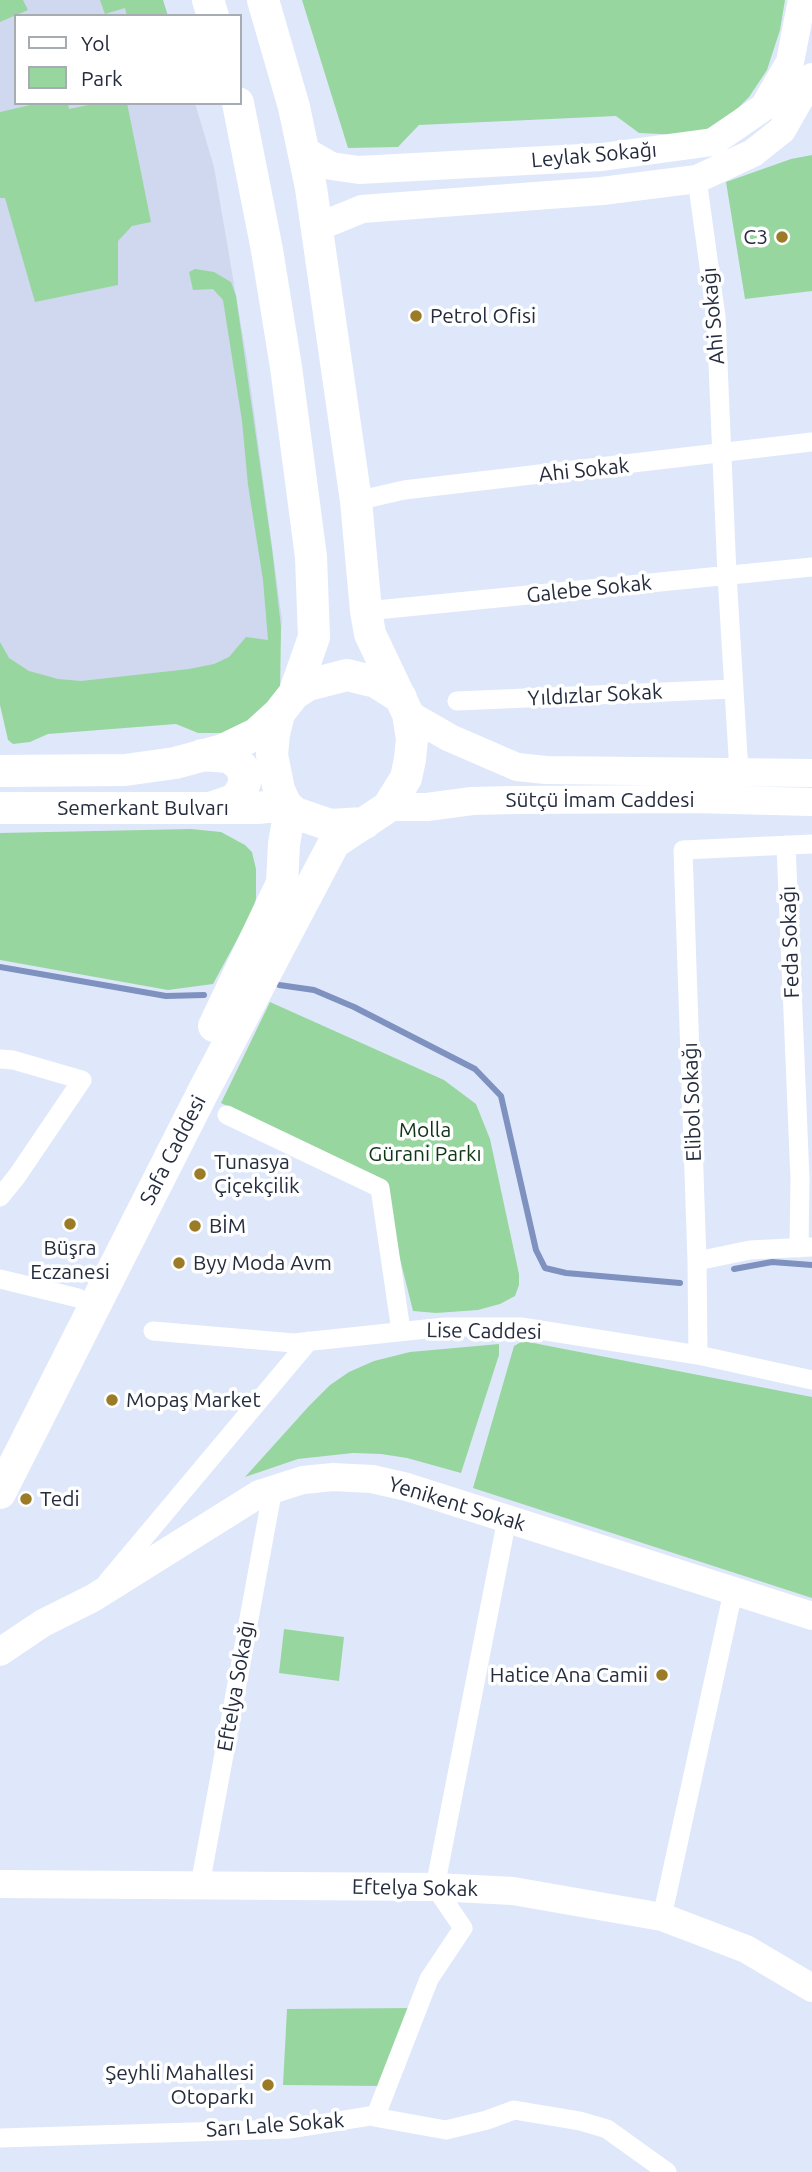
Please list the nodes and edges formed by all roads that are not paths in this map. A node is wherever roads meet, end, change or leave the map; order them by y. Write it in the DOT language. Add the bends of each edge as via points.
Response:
graph roads {
  1 [pos="263,0"];
  2 [pos="802,0"];
  3 [pos="812,77"];
  4 [pos="238,105"];
  5 [pos="303,150"];
  6 [pos="697,179"];
  7 [pos="318,228"];
  8 [pos="286,367"];
  9 [pos="339,377"];
  10 [pos="812,443"];
  11 [pos="721,454"];
  12 [pos="356,501"];
  13 [pos="812,567"];
  14 [pos="727,575"];
  15 [pos="366,611"];
  16 [pos="733,689"];
  17 [pos="457,701"];
  18 [pos="287,703"];
  19 [pos="405,706"];
  20 [pos="202,755"];
  21 [pos="0,771"];
  22 [pos="739,772"];
  23 [pos="812,773"];
  24 [pos="812,802"];
  25 [pos="288,807"];
  26 [pos="0,808"];
  27 [pos="209,808"];
  28 [pos="377,815"];
  29 [pos="812,844"];
  30 [pos="786,845"];
  31 [pos="284,863"];
  32 [pos="0,1059"];
  33 [pos="227,1115"];
  34 [pos="9,1175"];
  35 [pos="806,1178"];
  36 [pos="0,1197"];
  37 [pos="805,1248"];
  38 [pos="697,1261"];
  39 [pos="0,1279"];
  40 [pos="78,1298"];
  41 [pos="153,1331"];
  42 [pos="401,1331"];
  43 [pos="309,1341"];
  44 [pos="698,1355"];
  45 [pos="812,1380"];
  46 [pos="0,1452"];
  47 [pos="273,1488"];
  48 [pos="0,1493"];
  49 [pos="507,1519"];
  50 [pos="733,1592"];
  51 [pos="93,1598"];
  52 [pos="812,1616"];
  53 [pos="43,1623"];
  54 [pos="0,1631"];
  55 [pos="0,1652"];
  56 [pos="0,1884"];
  57 [pos="200,1885"];
  58 [pos="435,1887"];
  59 [pos="662,1917"];
  60 [pos="812,1988"];
  61 [pos="374,2117"];
  62 [pos="0,2138"];
  63 [pos="667,2172"];
  1 -- 5 [label="main road"];
  2 -- 5 [label="street, Leylak Sokağı" via="790,62 764,107 713,142 602,157 359,170 331,166"];
  3 -- 6 [label="street, Leylak Sokağı" via="782,130 753,153"];
  4 -- 8 [label="main road"];
  5 -- 7 [label="main road"];
  6 -- 7 [label="street, Leylak Sokağı" via="362,209"];
  6 -- 11 [label="street, Ahi Sokağı" via="716,317"];
  7 -- 9 [label="main road"];
  8 -- 9 [label="main road" via="311,383"];
  8 -- 18 [label="main road" via="311,557 314,637"];
  9 -- 12 [label="main road"];
  10 -- 11 [label="street, Ahi Sokak"];
  11 -- 12 [label="street, Ahi Sokak" via="404,490"];
  11 -- 14 [label="street, Ahi Sokağı"];
  12 -- 15 [label="main road"];
  13 -- 14 [label="street, Galebe Sokak"];
  14 -- 15 [label="street, Galebe Sokak"];
  14 -- 16 [label="street, Ahi Sokağı"];
  15 -- 19 [label="main road" via="370,634"];
  16 -- 17 [label="street, Yıldızlar Sokak"];
  16 -- 22 [label="street, Ahi Sokağı"];
  18 -- 19 [label="main road" via="308,685 347,675 376,682"];
  18 -- 20 [label="main road, Semerkant Bulvarı" via="256,734"];
  18 -- 25 [label="main road" via="274,733 272,755 279,790"];
  19 -- 22 [label="street, Sütçü İmam Caddesi" via="450,738 517,767"];
  19 -- 28 [label="main road" via="412,739 406,778"];
  20 -- 21 [label="main road, Semerkant Bulvarı" via="125,770"];
  20 -- 27 [label="main road" via="229,757 242,767 245,783 236,799"];
  22 -- 23 [label="street, Sütçü İmam Caddesi"];
  24 -- 28 [label="street, Sütçü İmam Caddesi" via="472,801"];
  25 -- 27 [label="main road, Semerkant Bulvarı"];
  25 -- 28 [label="main road" via="330,825"];
  25 -- 31 [label="main road, Safa Caddesi"];
  26 -- 27 [label="main road, Semerkant Bulvarı"];
  27 -- 31 [label="main road" via="242,814 268,835"];
  28 -- 48 [label="main road, Safa Caddesi" via="334,843 202,1092"];
  29 -- 30 [label="street"];
  30 -- 35 [label="street, Feda Sokağı"];
  30 -- 38 [label="street, Elibol Sokağı" via="683,849"];
  31 -- 40 [label="main road, Safa Caddesi" via="282,883 269,913"];
  32 -- 34 [label="street" via="82,1080"];
  33 -- 42 [label="street" via="380,1188"];
  34 -- 36 [label="street"];
  35 -- 37 [label="street, Feda Sokağı"];
  37 -- 38 [label="street" via="750,1250"];
  38 -- 44 [label="street, Elibol Sokağı"];
  39 -- 40 [label="street"];
  40 -- 46 [label="main road, Safa Caddesi"];
  41 -- 43 [label="street, Lise Caddesi" via="253,1341"];
  42 -- 43 [label="street, Lise Caddesi"];
  42 -- 44 [label="street, Lise Caddesi" via="521,1327"];
  43 -- 51 [label="street"];
  44 -- 45 [label="street, Lise Caddesi"];
  47 -- 49 [label="street, Yenikent Sokak" via="333,1477 372,1479"];
  47 -- 51 [label="street, Yenikent Sokak"];
  47 -- 57 [label="street, Eftelya Sokağı"];
  49 -- 50 [label="street, Yenikent Sokak"];
  49 -- 58 [label="street"];
  50 -- 52 [label="street, Yenikent Sokak"];
  50 -- 59 [label="street"];
  51 -- 53 [label="street, Yenikent Sokak"];
  53 -- 54 [label="street, Yenikent Sokak"];
  53 -- 55 [label="street, Yenikent Sokak"];
  56 -- 57 [label="street, Eftelya Sokak"];
  57 -- 58 [label="street, Eftelya Sokak"];
  58 -- 59 [label="street, Eftelya Sokak" via="513,1891"];
  58 -- 61 [label="street, Sarı Lale Sokak" via="463,1927 429,1979"];
  59 -- 60 [label="street, Eftelya Sokak" via="746,1949"];
  61 -- 62 [label="street, Sarı Lale Sokak" via="289,2129"];
  61 -- 63 [label="street" via="446,2130 514,2110 580,2121 607,2129"];
}
